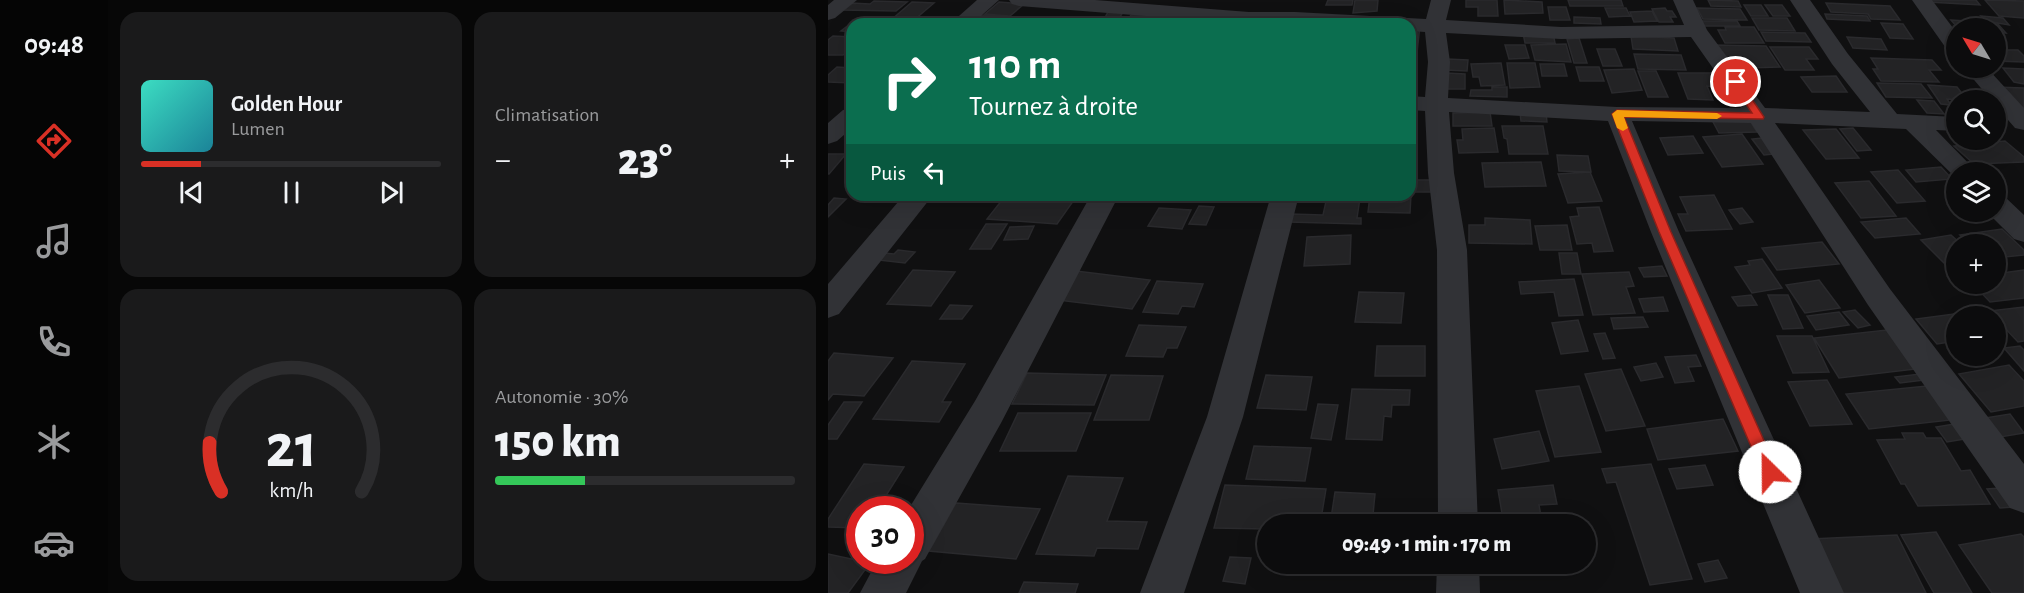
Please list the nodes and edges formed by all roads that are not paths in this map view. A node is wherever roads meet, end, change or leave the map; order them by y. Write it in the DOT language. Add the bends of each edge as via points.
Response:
graph roads {
  1 [pos="848,0"];
  2 [pos="988,0"];
  3 [pos="1019,0"];
  4 [pos="1683,0"];
  5 [pos="1800,0"];
  6 [pos="1922,0"];
  7 [pos="1067,2"];
  8 [pos="1438,12"];
  9 [pos="828,14"];
  10 [pos="967,18"];
  11 [pos="1053,18"];
  12 [pos="1185,18"];
  13 [pos="1227,18"];
  14 [pos="1697,31"];
  15 [pos="1946,32"];
  16 [pos="1984,78"];
  17 [pos="1423,103"];
  18 [pos="1617,114"];
  19 [pos="1759,117"];
  20 [pos="846,120"];
  21 [pos="1900,121"];
  22 [pos="1946,123"];
  23 [pos="2024,123"];
  24 [pos="2006,127"];
  25 [pos="2024,128"];
  26 [pos="828,136"];
  27 [pos="1951,162"];
  28 [pos="914,201"];
  29 [pos="1102,201"];
  30 [pos="1283,201"];
  31 [pos="2006,214"];
  32 [pos="2024,232"];
  33 [pos="828,306"];
  34 [pos="2024,495"];
  35 [pos="1458,514"];
  36 [pos="924,520"];
  37 [pos="893,574"];
  38 [pos="1458,574"];
  39 [pos="882,593"];
  40 [pos="1162,593"];
  41 [pos="1458,593"];
  42 [pos="1822,593"];
  1 -- 9 [label="street"];
  2 -- 10 [label="street"];
  3 -- 7 [label="street"];
  4 -- 14 [label="street"];
  5 -- 21 [label="street" via="1840,59"];
  6 -- 15 [label="street"];
  7 -- 11 [label="street"];
  7 -- 12 [label="street"];
  8 -- 13 [label="street"];
  8 -- 14 [label="street" via="1561,33"];
  8 -- 17 [label="street" via="1439,62"];
  14 -- 19 [label="street"];
  16 -- 23 [label="street"];
  17 -- 18 [label="street"];
  17 -- 35 [label="street" via="1441,173 1452,250"];
  18 -- 19 [label="street"];
  18 -- 42 [label="street"];
  19 -- 21 [label="street"];
  19 -- 34 [label="street" via="1880,297"];
  20 -- 26 [label="street"];
  21 -- 22 [label="street"];
  21 -- 27 [label="street"];
  24 -- 25 [label="street"];
  28 -- 33 [label="street"];
  29 -- 36 [label="street" via="988,412"];
  30 -- 40 [label="street" via="1225,417"];
  31 -- 32 [label="street"];
  37 -- 39 [label="street"];
  38 -- 41 [label="street"];
}
